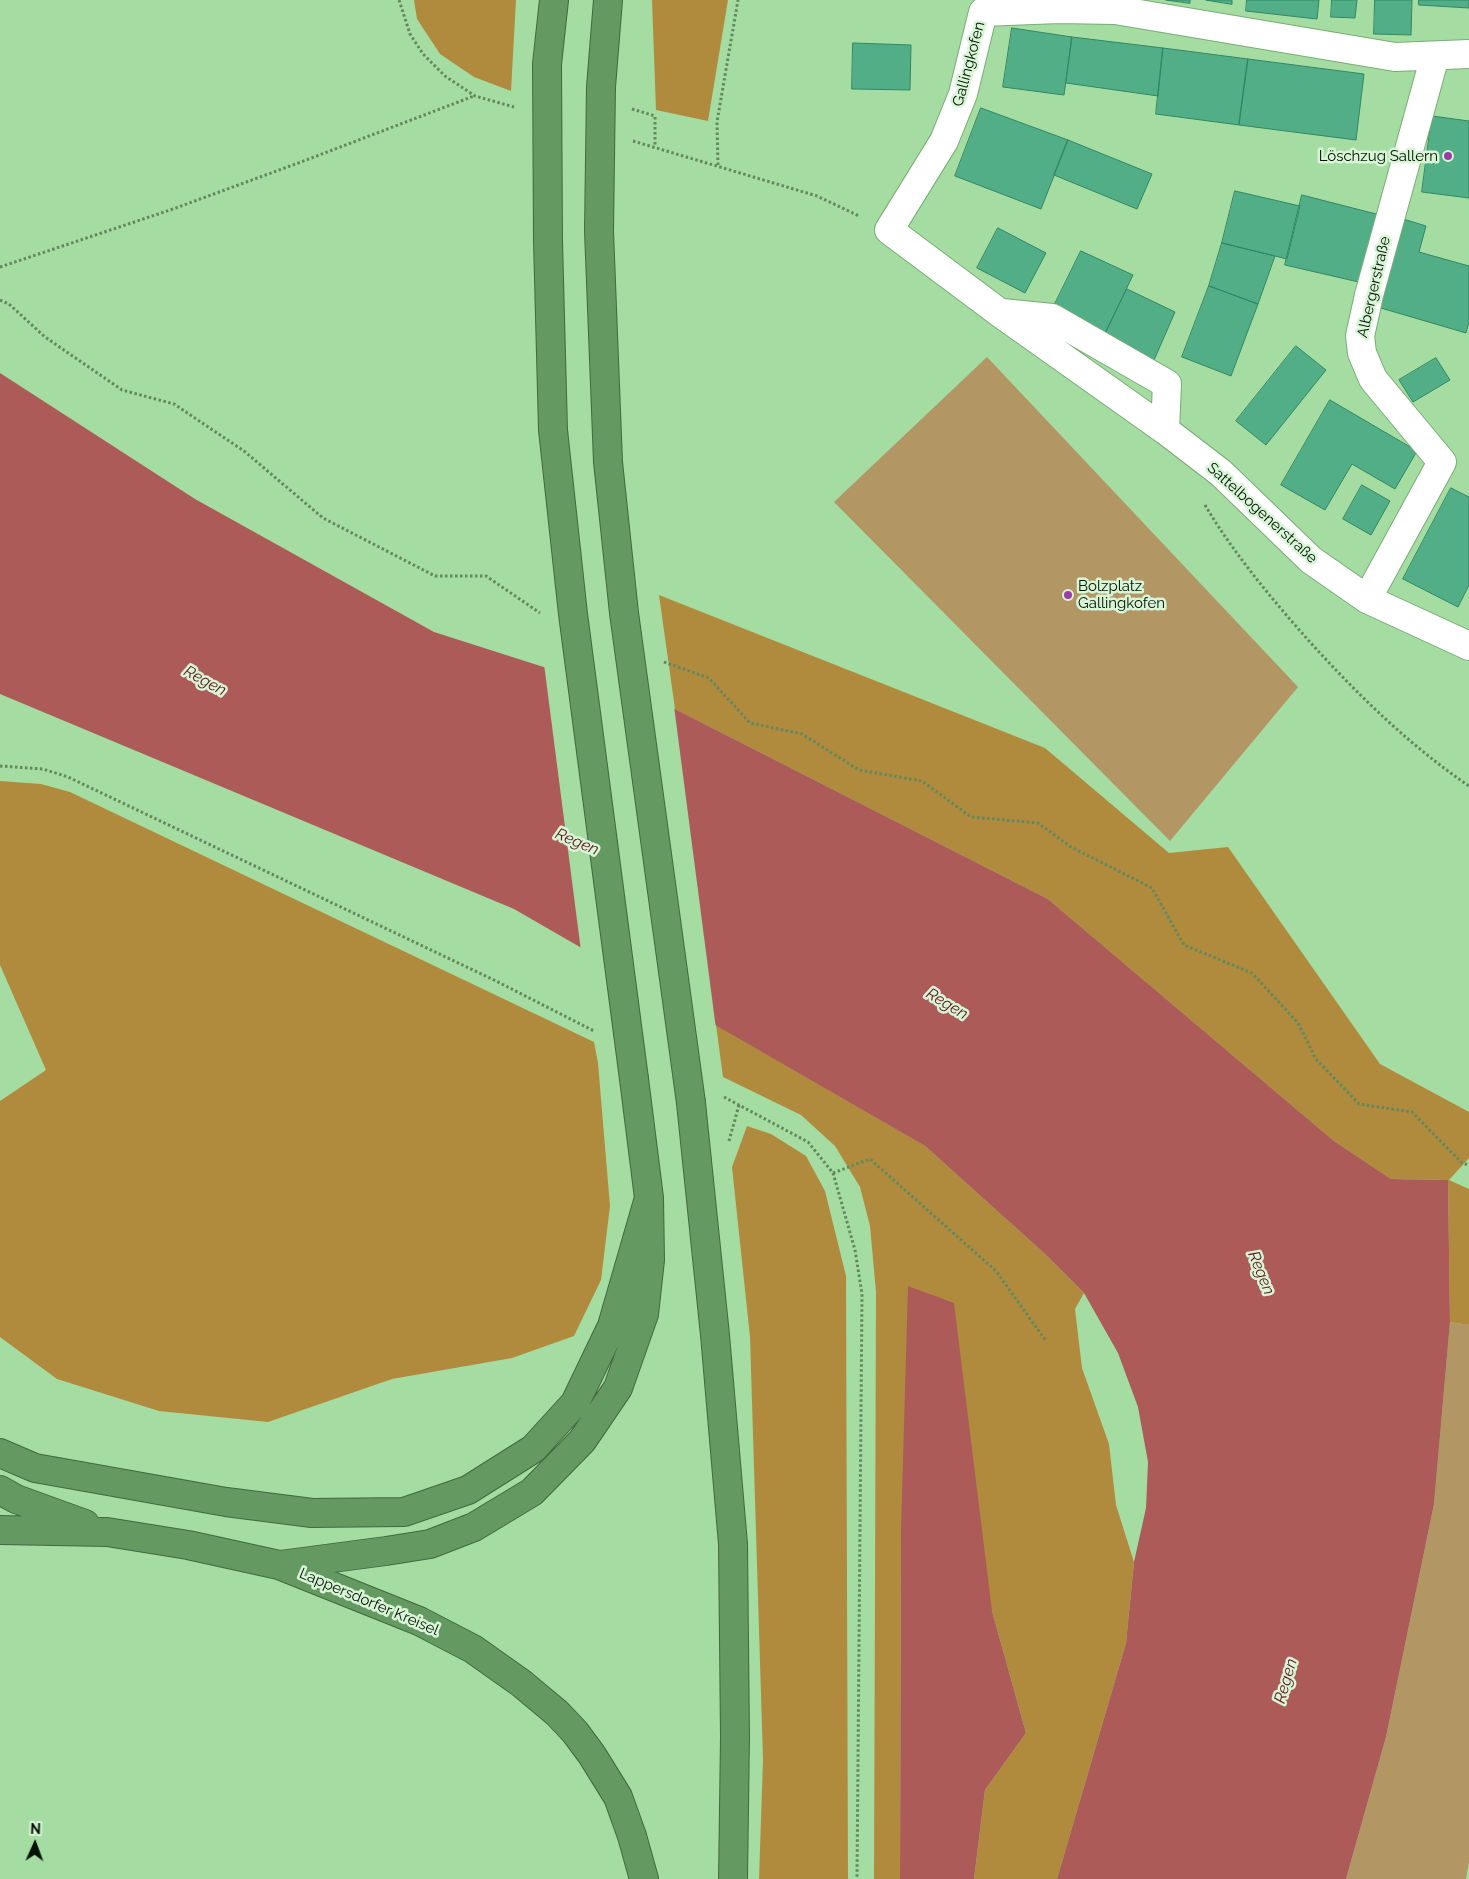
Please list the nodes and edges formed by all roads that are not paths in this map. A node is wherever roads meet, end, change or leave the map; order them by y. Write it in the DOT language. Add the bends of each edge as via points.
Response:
graph roads {
  1 [pos="554,0"];
  2 [pos="608,0"];
  3 [pos="1116,5"];
  4 [pos="1469,54"];
  5 [pos="1435,56"];
  6 [pos="890,230"];
  7 [pos="1000,313"];
  8 [pos="1165,430"];
  9 [pos="1367,599"];
  10 [pos="1469,646"];
  11 [pos="649,1198"];
  12 [pos="0,1453"];
  13 [pos="0,1490"];
  14 [pos="0,1530"];
  15 [pos="108,1532"];
  16 [pos="279,1565"];
  17 [pos="644,1879"];
  18 [pos="733,1879"];
  1 -- 11 [label="highway, bridge" via="547,64 553,430 573,614"];
  2 -- 18 [label="highway, bridge" via="601,87 599,231 608,462 624,613 691,1103 715,1335 733,1544"];
  3 -- 5 [label="street, Gallingkofen" via="1395,57"];
  3 -- 6 [label="street, Gallingkofen" via="983,12 963,94 944,141"];
  4 -- 5 [label="street, Gallingkofen"];
  5 -- 9 [label="street, Albergerstraße" via="1360,336 1362,353 1373,379 1442,462"];
  6 -- 7 [label="street, Sattelbogenerstraße"];
  7 -- 8 [label="street, Sattelbogenerstraße"];
  7 -- 8 [label="street" via="1052,318 1167,384"];
  8 -- 9 [label="street, Sattelbogenerstraße" via="1221,473 1311,560"];
  9 -- 10 [label="street, Sattelbogenerstraße"];
  11 -- 12 [label="highway" via="612,1326 575,1403 533,1449 468,1490 404,1512 312,1513 226,1502 35,1468"];
  11 -- 16 [label="highway" via="650,1260 644,1314 618,1388 582,1441 532,1492 474,1527 430,1544"];
  13 -- 15 [label="highway" via="16,1499"];
  14 -- 15 [label="highway, Lappersdorfer Kreisel"];
  15 -- 16 [label="highway, Lappersdorfer Kreisel"];
  16 -- 17 [label="highway, Lappersdorfer Kreisel" via="419,1620 473,1649 528,1689 575,1732 614,1790"];
}
